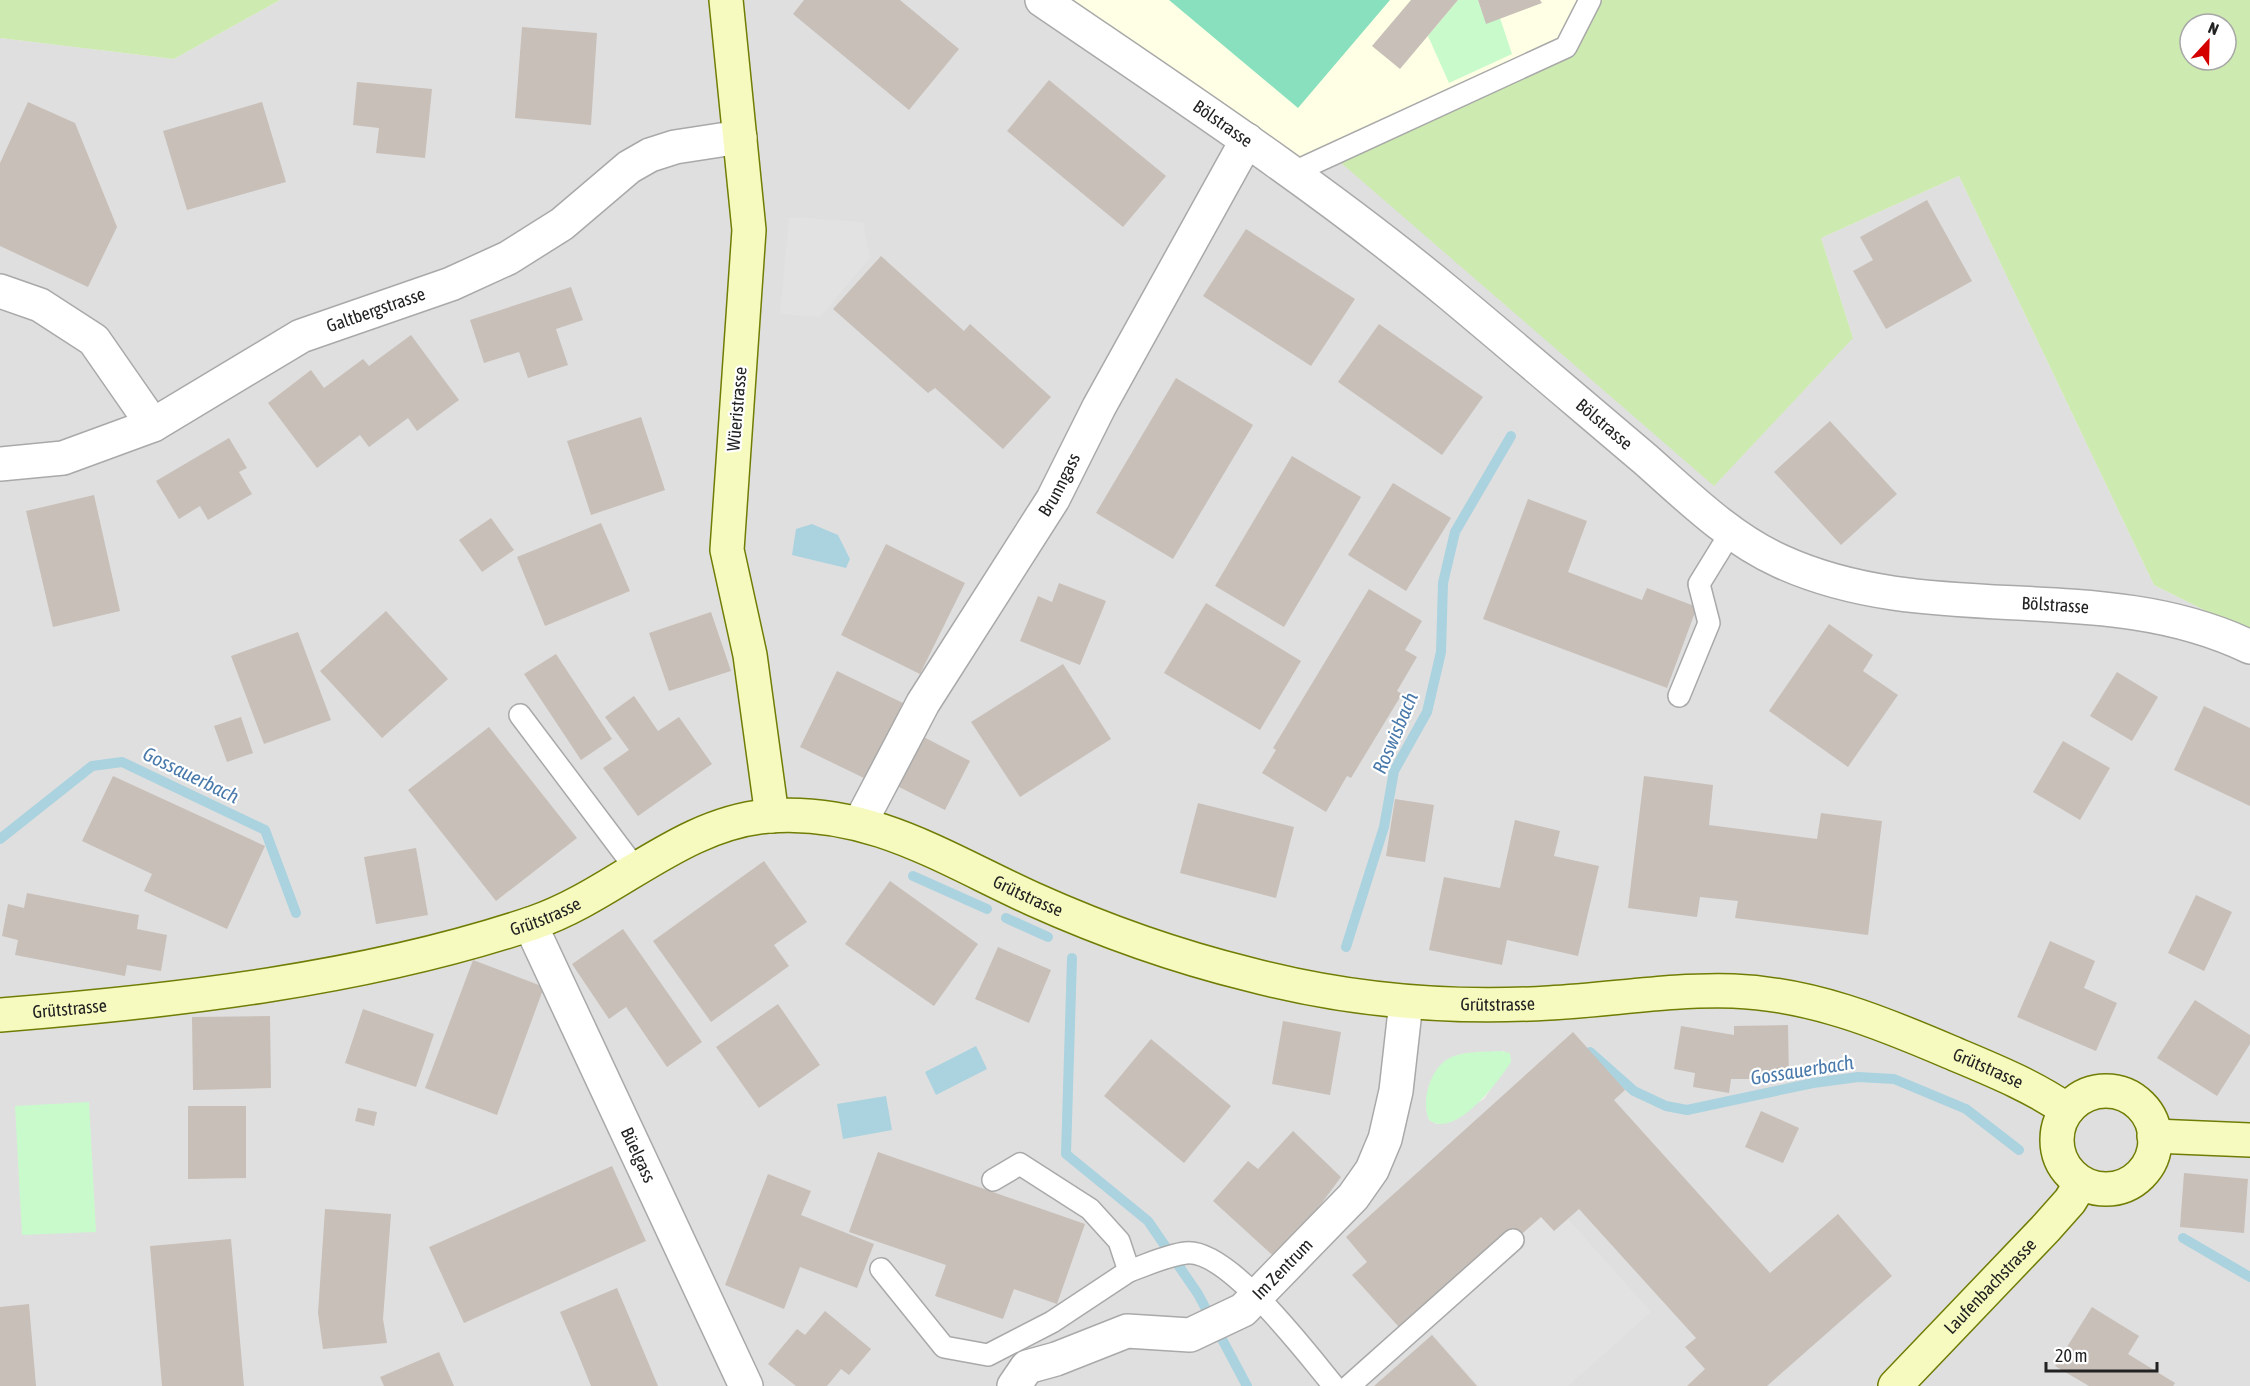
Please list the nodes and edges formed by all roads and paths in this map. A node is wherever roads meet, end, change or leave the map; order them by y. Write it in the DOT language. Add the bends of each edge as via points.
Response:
graph roads {
  1 [pos="726,0"];
  2 [pos="1042,0"];
  3 [pos="1590,0"];
  4 [pos="740,137"];
  5 [pos="1247,140"];
  6 [pos="1292,173"];
  7 [pos="0,291"];
  8 [pos="153,425"];
  9 [pos="0,464"];
  10 [pos="1731,532"];
  11 [pos="2250,647"];
  12 [pos="1679,696"];
  13 [pos="520,715"];
  14 [pos="772,816"];
  15 [pos="860,823"];
  16 [pos="636,869"];
  17 [pos="530,924"];
  18 [pos="1406,1002"];
  19 [pos="0,1016"];
  20 [pos="2067,1110"];
  21 [pos="2154,1136"];
  22 [pos="2250,1140"];
  23 [pos="993,1180"];
  24 [pos="2081,1183"];
  25 [pos="1514,1240"];
  26 [pos="881,1269"];
  27 [pos="1129,1271"];
  28 [pos="1251,1303"];
  29 [pos="746,1386"];
  30 [pos="1014,1386"];
  31 [pos="1334,1386"];
  32 [pos="1348,1386"];
  33 [pos="1895,1386"];
  1 -- 4 [label="main road, Wüeristrasse"];
  2 -- 5 [label="street, Bölstrasse"];
  3 -- 6 [label="lane" via="1566,47"];
  4 -- 8 [label="street, Galtbergstrasse" via="650,154 562,224 508,258 451,284 301,336"];
  4 -- 14 [label="main road, Wüeristrasse" via="748,209 748,257 728,550 750,655"];
  5 -- 6 [label="street, Bölstrasse"];
  5 -- 15 [label="street, Brunngass" via="1099,407 1053,499 923,704"];
  6 -- 10 [label="street, Bölstrasse" via="1447,292"];
  7 -- 8 [label="street" via="40,305 94,340"];
  8 -- 9 [label="street, Galtbergstrasse" via="63,458"];
  10 -- 11 [label="street, Bölstrasse" via="1785,564 1829,581 1876,592 1926,599 2140,612 2193,624"];
  10 -- 12 [label="lane" via="1699,584 1709,622"];
  13 -- 16 [label="lane"];
  14 -- 15 [label="main road, Grütstrasse"];
  14 -- 16 [label="main road, Grütstrasse" via="705,831"];
  15 -- 18 [label="main road, Grütstrasse" via="918,843 1066,913 1168,950 1283,983"];
  16 -- 17 [label="main road, Grütstrasse" via="558,913"];
  17 -- 19 [label="main road, Grütstrasse" via="424,953 221,992"];
  17 -- 29 [label="street, Büelgass"];
  18 -- 20 [label="main road, Grütstrasse" via="1542,1004 1675,991 1772,994 1812,1001 1878,1022 2017,1081"];
  18 -- 28 [label="street, Im Zentrum" via="1394,1099 1385,1139 1372,1170 1353,1197"];
  20 -- 21 [label="main road" via="2095,1092 2127,1096 2141,1106"];
  20 -- 24 [label="main road" via="2058,1129 2057,1149 2065,1168"];
  21 -- 22 [label="main road"];
  21 -- 24 [label="main road" via="2153,1154 2145,1170 2132,1182 2097,1189"];
  23 -- 27 [label="lane" via="1020,1164 1090,1209 1119,1241"];
  24 -- 33 [label="main road, Laufenbachstrasse" via="2046,1228"];
  25 -- 32 [label="lane"];
  26 -- 27 [label="lane" via="944,1347 988,1355 1052,1322"];
  27 -- 28 [label="lane" via="1188,1252 1210,1258"];
  28 -- 30 [label="street, Im Zentrum" via="1190,1335 1127,1331 1027,1367"];
  28 -- 31 [label="lane"];
}
